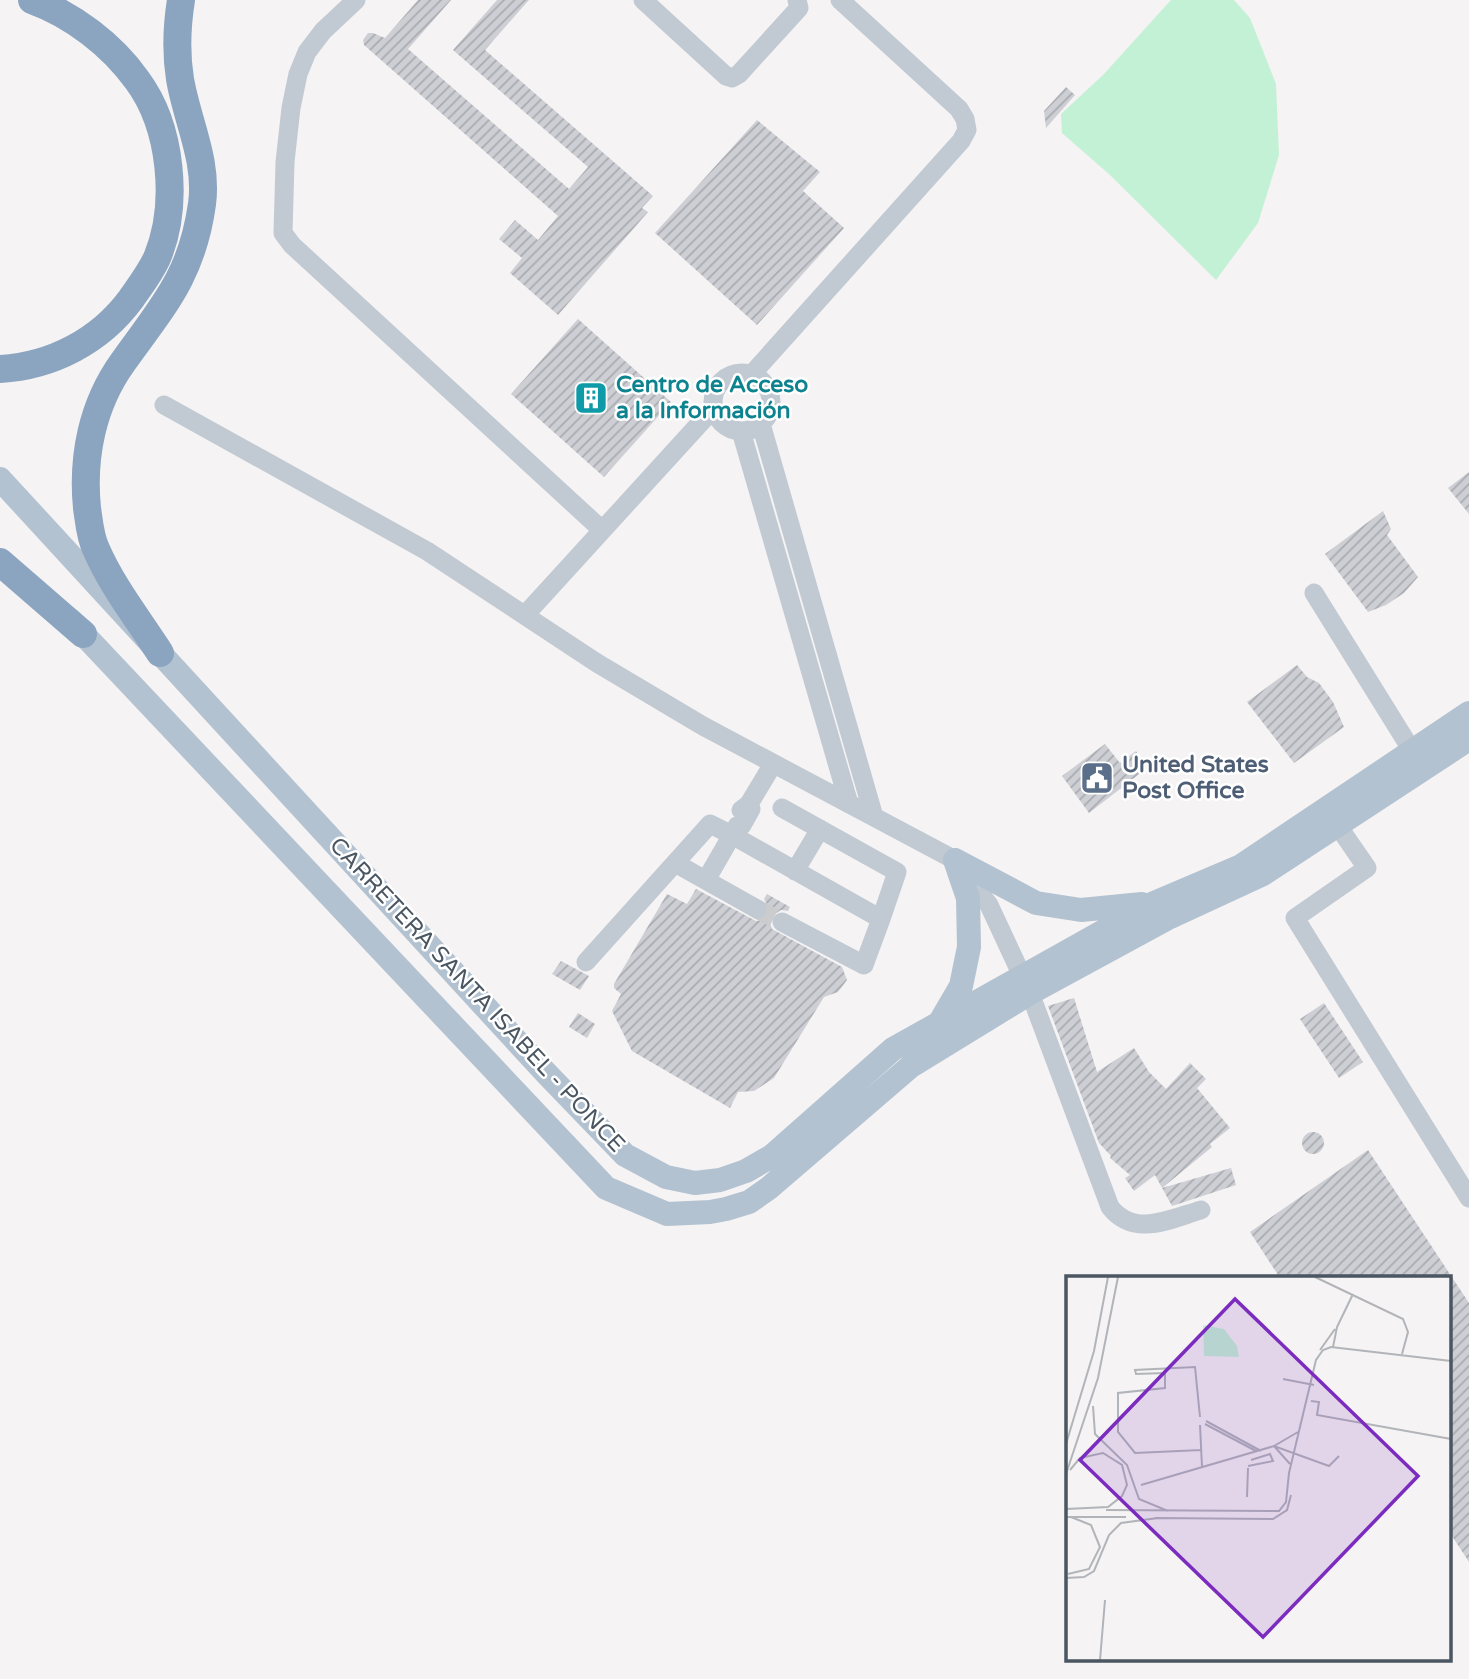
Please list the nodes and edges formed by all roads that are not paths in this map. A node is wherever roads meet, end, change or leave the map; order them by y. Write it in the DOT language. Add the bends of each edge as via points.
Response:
graph roads {
  1 [pos="32,0"];
  2 [pos="181,0"];
  3 [pos="356,0"];
  4 [pos="643,0"];
  5 [pos="797,0"];
  6 [pos="840,0"];
  7 [pos="0,369"];
  8 [pos="752,374"];
  9 [pos="164,405"];
  10 [pos="713,409"];
  11 [pos="761,424"];
  12 [pos="741,431"];
  13 [pos="0,479"];
  14 [pos="602,530"];
  15 [pos="0,546"];
  16 [pos="0,562"];
  17 [pos="1314,593"];
  18 [pos="525,615"];
  19 [pos="83,634"];
  20 [pos="160,653"];
  21 [pos="829,662"];
  22 [pos="810,667"];
  23 [pos="1469,713"];
  24 [pos="1469,739"];
  25 [pos="1417,759"];
  26 [pos="773,764"];
  27 [pos="849,804"];
  28 [pos="782,808"];
  29 [pos="874,817"];
  30 [pos="1338,825"];
  31 [pos="820,829"];
  32 [pos="735,831"];
  33 [pos="955,860"];
  34 [pos="675,863"];
  35 [pos="795,871"];
  36 [pos="706,880"];
  37 [pos="1154,904"];
  38 [pos="757,909"];
  39 [pos="881,919"];
  40 [pos="782,922"];
  41 [pos="586,962"];
  42 [pos="1026,985"];
  43 [pos="940,1023"];
  44 [pos="1469,1198"];
  45 [pos="1201,1210"];
  1 -- 7 [label="highway" via="80,25 112,51 138,81 165,148 170,188 156,258 120,314 96,336 54,359"];
  2 -- 20 [label="highway" via="180,80 201,167 202,201 194,246 170,298 110,381 85,460 94,547"];
  3 -- 14 [label="street" via="323,31 298,74 285,162 283,233"];
  4 -- 5 [label="street" via="732,78 799,8"];
  6 -- 8 [label="street" via="959,109 967,130"];
  8 -- 10 [label="street" via="741,372 722,380"];
  8 -- 11 [label="street" via="768,388 772,401"];
  9 -- 18 [label="street" via="426,551"];
  10 -- 12 [label="street" via="724,426"];
  10 -- 14 [label="street"];
  11 -- 12 [label="street"];
  11 -- 21 [label="street"];
  12 -- 22 [label="street"];
  13 -- 20 [label="main road, CARRETERA SANTA ISABEL - PONCE"];
  14 -- 18 [label="street"];
  15 -- 19 [label="main road, CARRETERA SANTA ISABEL - PONCE"];
  16 -- 19 [label="highway"];
  17 -- 25 [label="street"];
  18 -- 26 [label="street" via="597,663"];
  19 -- 42 [label="main road, CARRETERA SANTA ISABEL - PONCE" via="606,1188 656,1210 667,1214 710,1212 749,1202 911,1066"];
  20 -- 43 [label="main road, CARRETERA SANTA ISABEL - PONCE" via="625,1155 666,1177 695,1183 746,1171 772,1156 893,1049"];
  21 -- 22 [label="street"];
  21 -- 29 [label="street"];
  22 -- 27 [label="street"];
  23 -- 25 [label="main road, CARRETERA SANTA ISABEL - PONCE"];
  24 -- 25 [label="main road, CARRETERA SANTA ISABEL - PONCE"];
  25 -- 30 [label="main road, CARRETERA SANTA ISABEL - PONCE"];
  25 -- 37 [label="main road, CARRETERA SANTA ISABEL - PONCE" via="1241,866"];
  26 -- 27 [label="street"];
  26 -- 32 [label="street" via="735,821"];
  27 -- 29 [label="street"];
  28 -- 31 [label="street"];
  29 -- 33 [label="street"];
  30 -- 42 [label="main road, CARRETERA SANTA ISABEL - PONCE" via="1262,874"];
  30 -- 44 [label="street" via="1367,868 1295,918"];
  31 -- 35 [label="street"];
  31 -- 39 [label="street" via="897,872"];
  32 -- 34 [label="street" via="710,824"];
  32 -- 35 [label="street"];
  32 -- 36 [label="street"];
  33 -- 37 [label="main road" via="1036,903 1081,910"];
  33 -- 42 [label="street" via="989,905"];
  33 -- 43 [label="main road" via="968,898 969,947 961,986"];
  34 -- 36 [label="street"];
  34 -- 41 [label="street"];
  35 -- 39 [label="street"];
  36 -- 38 [label="street"];
  37 -- 42 [label="main road, CARRETERA SANTA ISABEL - PONCE"];
  39 -- 40 [label="street" via="864,965"];
  42 -- 43 [label="main road, CARRETERA SANTA ISABEL - PONCE"];
  42 -- 45 [label="street" via="1113,1211 1128,1222 1146,1225"];
}
